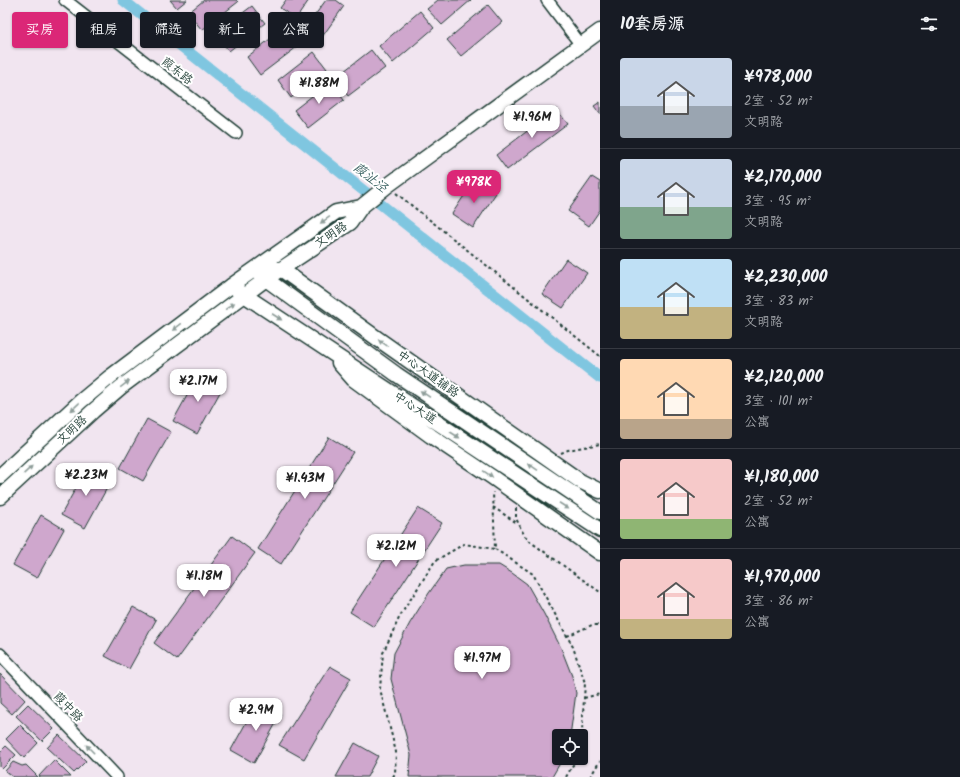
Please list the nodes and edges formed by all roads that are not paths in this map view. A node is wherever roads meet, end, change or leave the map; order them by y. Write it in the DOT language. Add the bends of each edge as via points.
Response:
graph roads {
  1 [pos="65,0"];
  2 [pos="547,0"];
  3 [pos="600,31"];
  4 [pos="581,45"];
  5 [pos="236,133"];
  6 [pos="361,207"];
  7 [pos="281,268"];
  8 [pos="254,270"];
  9 [pos="266,279"];
  10 [pos="231,286"];
  11 [pos="244,296"];
  12 [pos="332,353"];
  13 [pos="0,476"];
  14 [pos="600,491"];
  15 [pos="0,497"];
  16 [pos="600,512"];
  17 [pos="600,530"];
  18 [pos="600,553"];
  19 [pos="0,654"];
  20 [pos="117,777"];
  1 -- 5 [label="street, 葭东路"];
  2 -- 4 [label="street"];
  3 -- 4 [label="main road"];
  4 -- 6 [label="main road"];
  6 -- 7 [label="main road, 文明路" via="350,223"];
  6 -- 8 [label="main road, 文明路, one-way" via="336,212"];
  7 -- 8 [label="main road"];
  7 -- 9 [label="main road, 文明路"];
  14 -- 7 [label="main road, 中心大道辅路, one-way" via="580,481"];
  8 -- 9 [label="main road, 中心大道"];
  8 -- 10 [label="main road, 文明路"];
  9 -- 11 [label="main road, 文明路"];
  16 -- 9 [label="main road, 中心大道, one-way" via="396,374"];
  10 -- 11 [label="main road, 中心大道"];
  10 -- 13 [label="main road, 文明路, one-way" via="110,377"];
  11 -- 12 [label="main road, 中心大道, one-way"];
  15 -- 11 [label="main road, 文明路, one-way" via="121,387"];
  12 -- 17 [label="main road, 中心大道, one-way"];
  12 -- 18 [label="main road, one-way" via="353,379"];
  20 -- 19 [label="street, 葭中路, one-way"];
}
